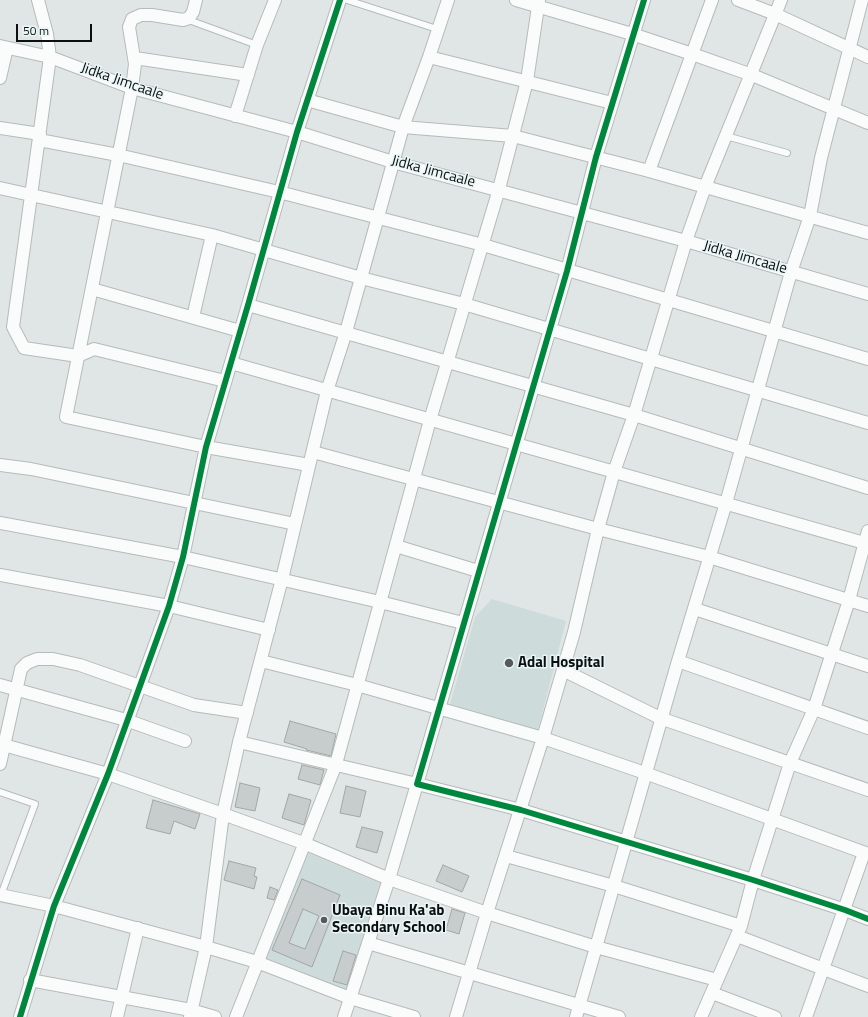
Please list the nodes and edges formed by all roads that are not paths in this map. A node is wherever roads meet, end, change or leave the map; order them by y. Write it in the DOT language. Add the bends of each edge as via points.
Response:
graph roads {
  1 [pos="38,0"];
  2 [pos="196,0"];
  3 [pos="275,0"];
  4 [pos="340,0"];
  5 [pos="347,0"];
  6 [pos="448,0"];
  7 [pos="516,0"];
  8 [pos="644,0"];
  9 [pos="712,0"];
  10 [pos="738,0"];
  11 [pos="781,0"];
  12 [pos="862,0"];
  13 [pos="538,3"];
  14 [pos="776,14"];
  15 [pos="186,19"];
  16 [pos="437,29"];
  17 [pos="632,34"];
  18 [pos="258,45"];
  19 [pos="4,47"];
  20 [pos="850,48"];
  21 [pos="692,54"];
  22 [pos="50,57"];
  23 [pos="429,57"];
  24 [pos="868,57"];
  25 [pos="135,58"];
  26 [pos="248,75"];
  27 [pos="752,75"];
  28 [pos="0,78"];
  29 [pos="527,81"];
  30 [pos="132,88"];
  31 [pos="307,100"];
  32 [pos="612,103"];
  33 [pos="833,108"];
  34 [pos="235,116"];
  35 [pos="868,123"];
  36 [pos="403,127"];
  37 [pos="0,128"];
  38 [pos="296,132"];
  39 [pos="513,136"];
  40 [pos="726,136"];
  41 [pos="40,137"];
  42 [pos="787,153"];
  43 [pos="118,155"];
  44 [pos="596,157"];
  45 [pos="393,162"];
  46 [pos="649,171"];
  47 [pos="705,187"];
  48 [pos="0,188"];
  49 [pos="499,189"];
  50 [pos="279,192"];
  51 [pos="31,195"];
  52 [pos="108,212"];
  53 [pos="582,213"];
  54 [pos="810,216"];
  55 [pos="377,219"];
  56 [pos="868,233"];
  57 [pos="212,235"];
  58 [pos="686,241"];
  59 [pos="483,245"];
  60 [pos="263,249"];
  61 [pos="567,271"];
  62 [pos="792,272"];
  63 [pos="361,278"];
  64 [pos="92,289"];
  65 [pos="868,294"];
  66 [pos="669,300"];
  67 [pos="464,304"];
  68 [pos="248,305"];
  69 [pos="193,317"];
  70 [pos="550,329"];
  71 [pos="240,331"];
  72 [pos="346,332"];
  73 [pos="774,332"];
  74 [pos="78,356"];
  75 [pos="651,358"];
  76 [pos="868,359"];
  77 [pos="448,362"];
  78 [pos="231,363"];
  79 [pos="225,380"];
  80 [pos="533,387"];
  81 [pos="758,389"];
  82 [pos="327,390"];
  83 [pos="634,415"];
  84 [pos="430,420"];
  85 [pos="868,423"];
  86 [pos="517,444"];
  87 [pos="206,447"];
  88 [pos="740,447"];
  89 [pos="313,452"];
  90 [pos="0,465"];
  91 [pos="309,465"];
  92 [pos="614,472"];
  93 [pos="414,478"];
  94 [pos="868,488"];
  95 [pos="499,501"];
  96 [pos="195,502"];
  97 [pos="726,503"];
  98 [pos="0,523"];
  99 [pos="295,524"];
  100 [pos="598,529"];
  101 [pos="867,539"];
  102 [pos="396,546"];
  103 [pos="183,557"];
  104 [pos="709,557"];
  105 [pos="478,571"];
  106 [pos="0,575"];
  107 [pos="282,579"];
  108 [pos="849,600"];
  109 [pos="380,602"];
  110 [pos="169,606"];
  111 [pos="868,606"];
  112 [pos="695,609"];
  113 [pos="463,623"];
  114 [pos="269,630"];
  115 [pos="831,655"];
  116 [pos="261,661"];
  117 [pos="678,661"];
  118 [pos="868,666"];
  119 [pos="563,670"];
  120 [pos="0,685"];
  121 [pos="140,685"];
  122 [pos="357,685"];
  123 [pos="16,688"];
  124 [pos="439,708"];
  125 [pos="814,709"];
  126 [pos="247,713"];
  127 [pos="660,718"];
  128 [pos="126,720"];
  129 [pos="868,728"];
  130 [pos="543,738"];
  131 [pos="185,741"];
  132 [pos="239,742"];
  133 [pos="2,744"];
  134 [pos="790,763"];
  135 [pos="0,764"];
  136 [pos="336,764"];
  137 [pos="645,773"];
  138 [pos="108,774"];
  139 [pos="417,784"];
  140 [pos="868,790"];
  141 [pos="0,792"];
  142 [pos="521,810"];
  143 [pos="223,814"];
  144 [pos="773,819"];
  145 [pos="627,842"];
  146 [pos="306,844"];
  147 [pos="866,854"];
  148 [pos="506,856"];
  149 [pos="389,879"];
  150 [pos="753,880"];
  151 [pos="614,886"];
  152 [pos="1,895"];
  153 [pos="54,906"];
  154 [pos="845,910"];
  155 [pos="487,913"];
  156 [pos="868,919"];
  157 [pos="138,928"];
  158 [pos="739,931"];
  159 [pos="368,943"];
  160 [pos="206,947"];
  161 [pos="596,947"];
  162 [pos="257,962"];
  163 [pos="823,969"];
  164 [pos="470,974"];
  165 [pos="30,980"];
  166 [pos="717,980"];
  167 [pos="868,986"];
  168 [pos="712,993"];
  169 [pos="123,997"];
  170 [pos="350,998"];
  171 [pos="577,1011"];
  172 [pos="191,1014"];
  173 [pos="20,1017"];
  174 [pos="118,1017"];
  175 [pos="215,1017"];
  176 [pos="236,1017"];
  177 [pos="344,1017"];
  178 [pos="414,1017"];
  179 [pos="456,1017"];
  180 [pos="619,1017"];
  181 [pos="701,1017"];
  182 [pos="776,1017"];
  183 [pos="806,1017"];
  1 -- 22 [label="street"];
  2 -- 15 [label="street" via="193,12"];
  3 -- 18 [label="street"];
  4 -- 31 [label="street"];
  5 -- 16 [label="lane"];
  6 -- 16 [label="street"];
  7 -- 13 [label="street"];
  8 -- 17 [label="street"];
  9 -- 21 [label="street"];
  10 -- 14 [label="street"];
  11 -- 14 [label="street"];
  12 -- 20 [label="street"];
  13 -- 17 [label="street"];
  13 -- 29 [label="street"];
  14 -- 20 [label="street"];
  14 -- 27 [label="street"];
  15 -- 18 [label="lane"];
  15 -- 25 [label="street" via="152,15 132,18 129,26"];
  16 -- 23 [label="street"];
  17 -- 21 [label="street"];
  17 -- 32 [label="street"];
  18 -- 26 [label="street"];
  19 -- 22 [label="street, Jidka Jimcaale"];
  19 -- 28 [label="street"];
  20 -- 24 [label="street"];
  20 -- 33 [label="street"];
  21 -- 27 [label="street"];
  21 -- 46 [label="street"];
  22 -- 30 [label="street, Jidka Jimcaale"];
  22 -- 41 [label="street"];
  23 -- 29 [label="street"];
  23 -- 36 [label="street"];
  25 -- 26 [label="street"];
  25 -- 30 [label="street"];
  26 -- 34 [label="street"];
  27 -- 33 [label="street"];
  27 -- 40 [label="street"];
  29 -- 32 [label="street"];
  29 -- 39 [label="street"];
  30 -- 34 [label="street, Jidka Jimcaale"];
  30 -- 43 [label="street"];
  31 -- 36 [label="street"];
  31 -- 38 [label="street"];
  32 -- 44 [label="street"];
  33 -- 35 [label="street"];
  33 -- 54 [label="street"];
  34 -- 38 [label="street, Jidka Jimcaale"];
  36 -- 39 [label="street"];
  36 -- 45 [label="street"];
  37 -- 41 [label="street"];
  38 -- 45 [label="street, Jidka Jimcaale"];
  38 -- 50 [label="street"];
  39 -- 44 [label="street"];
  39 -- 49 [label="street"];
  40 -- 42 [label="lane"];
  40 -- 47 [label="street"];
  41 -- 43 [label="street"];
  41 -- 51 [label="street"];
  43 -- 50 [label="street"];
  43 -- 52 [label="street"];
  44 -- 46 [label="street"];
  44 -- 53 [label="street"];
  45 -- 49 [label="street, Jidka Jimcaale"];
  45 -- 55 [label="street"];
  46 -- 47 [label="street"];
  47 -- 54 [label="street"];
  47 -- 58 [label="street"];
  48 -- 51 [label="street"];
  49 -- 53 [label="street, Jidka Jimcaale"];
  49 -- 59 [label="street"];
  50 -- 55 [label="street"];
  50 -- 60 [label="street"];
  51 -- 52 [label="street"];
  51 -- 74 [label="street" via="13,327 24,348"];
  52 -- 57 [label="street"];
  52 -- 64 [label="street"];
  53 -- 58 [label="street, Jidka Jimcaale"];
  53 -- 61 [label="street"];
  54 -- 56 [label="street"];
  54 -- 62 [label="street"];
  55 -- 59 [label="street"];
  55 -- 63 [label="street"];
  57 -- 60 [label="street"];
  57 -- 69 [label="street"];
  58 -- 62 [label="street, Jidka Jimcaale"];
  58 -- 66 [label="street"];
  59 -- 61 [label="street"];
  59 -- 67 [label="street"];
  60 -- 63 [label="street"];
  60 -- 68 [label="street"];
  61 -- 66 [label="street"];
  61 -- 70 [label="street"];
  62 -- 65 [label="street, Jidka Jimcaale"];
  62 -- 73 [label="street"];
  63 -- 67 [label="street"];
  63 -- 72 [label="street"];
  64 -- 69 [label="street"];
  64 -- 74 [label="street"];
  66 -- 73 [label="street"];
  66 -- 75 [label="street"];
  67 -- 70 [label="street"];
  67 -- 77 [label="street"];
  68 -- 71 [label="street"];
  68 -- 72 [label="street"];
  69 -- 71 [label="street"];
  70 -- 75 [label="street"];
  70 -- 80 [label="street"];
  71 -- 78 [label="street"];
  72 -- 77 [label="street"];
  72 -- 82 [label="street"];
  73 -- 76 [label="street"];
  73 -- 81 [label="street"];
  74 -- 79 [label="street" via="94,349"];
  74 -- 87 [label="street" via="66,417"];
  75 -- 81 [label="street"];
  75 -- 83 [label="street"];
  77 -- 80 [label="street"];
  77 -- 84 [label="street"];
  78 -- 79 [label="street"];
  78 -- 82 [label="street"];
  79 -- 87 [label="street"];
  80 -- 83 [label="street"];
  80 -- 86 [label="street"];
  81 -- 85 [label="street"];
  81 -- 88 [label="street"];
  82 -- 84 [label="street"];
  82 -- 89 [label="street"];
  83 -- 88 [label="street"];
  83 -- 92 [label="street"];
  84 -- 86 [label="street"];
  84 -- 93 [label="street"];
  86 -- 92 [label="street"];
  86 -- 95 [label="street"];
  87 -- 91 [label="street"];
  87 -- 96 [label="street"];
  88 -- 94 [label="street"];
  88 -- 97 [label="street"];
  89 -- 91 [label="street"];
  89 -- 93 [label="street"];
  90 -- 96 [label="street"];
  91 -- 99 [label="street"];
  92 -- 97 [label="street"];
  92 -- 100 [label="street"];
  93 -- 95 [label="street"];
  93 -- 102 [label="street"];
  95 -- 100 [label="street"];
  95 -- 105 [label="street"];
  96 -- 99 [label="street"];
  96 -- 103 [label="street"];
  97 -- 101 [label="street"];
  97 -- 104 [label="street"];
  98 -- 103 [label="street"];
  99 -- 107 [label="street"];
  100 -- 104 [label="street"];
  100 -- 119 [label="street"];
  101 -- 108 [label="street"];
  102 -- 105 [label="street"];
  102 -- 109 [label="street"];
  103 -- 107 [label="street"];
  103 -- 110 [label="street"];
  104 -- 108 [label="street"];
  104 -- 112 [label="street"];
  105 -- 113 [label="street"];
  106 -- 110 [label="street"];
  107 -- 109 [label="street"];
  107 -- 114 [label="street"];
  108 -- 111 [label="street"];
  108 -- 115 [label="street"];
  109 -- 113 [label="street"];
  109 -- 122 [label="street"];
  110 -- 114 [label="street"];
  110 -- 121 [label="street"];
  112 -- 115 [label="street"];
  112 -- 117 [label="street"];
  113 -- 124 [label="street"];
  114 -- 116 [label="street"];
  115 -- 118 [label="street"];
  115 -- 125 [label="street"];
  116 -- 122 [label="street"];
  116 -- 126 [label="street"];
  117 -- 125 [label="street"];
  117 -- 127 [label="street"];
  119 -- 127 [label="street"];
  119 -- 130 [label="street"];
  120 -- 123 [label="street"];
  121 -- 123 [label="street" via="80,665 53,659 36,659 21,669"];
  121 -- 126 [label="street" via="194,705"];
  121 -- 128 [label="street"];
  122 -- 124 [label="street"];
  122 -- 136 [label="street"];
  123 -- 128 [label="street"];
  123 -- 133 [label="street"];
  124 -- 130 [label="street"];
  124 -- 139 [label="street"];
  125 -- 129 [label="street"];
  125 -- 134 [label="street"];
  126 -- 132 [label="street"];
  127 -- 134 [label="street"];
  127 -- 137 [label="street"];
  128 -- 131 [label="street"];
  128 -- 138 [label="street"];
  130 -- 137 [label="street"];
  130 -- 142 [label="street"];
  132 -- 136 [label="street"];
  132 -- 143 [label="street"];
  133 -- 135 [label="street"];
  133 -- 138 [label="street"];
  134 -- 140 [label="street"];
  134 -- 144 [label="street"];
  136 -- 139 [label="street"];
  136 -- 146 [label="street"];
  137 -- 144 [label="street"];
  137 -- 145 [label="street"];
  138 -- 143 [label="street"];
  138 -- 153 [label="street"];
  139 -- 142 [label="street"];
  139 -- 149 [label="street"];
  141 -- 152 [label="lane" via="35,804"];
  142 -- 145 [label="street"];
  142 -- 148 [label="street"];
  143 -- 146 [label="street"];
  143 -- 160 [label="street"];
  144 -- 147 [label="street"];
  144 -- 150 [label="street"];
  145 -- 150 [label="street"];
  145 -- 151 [label="street"];
  146 -- 149 [label="street"];
  146 -- 162 [label="street"];
  147 -- 154 [label="street"];
  148 -- 151 [label="street"];
  148 -- 155 [label="street"];
  149 -- 155 [label="street"];
  149 -- 159 [label="street"];
  150 -- 154 [label="street"];
  150 -- 158 [label="street"];
  151 -- 158 [label="street"];
  151 -- 161 [label="street"];
  152 -- 153 [label="street"];
  153 -- 157 [label="street"];
  153 -- 165 [label="street"];
  154 -- 156 [label="street"];
  154 -- 163 [label="street"];
  155 -- 161 [label="street"];
  155 -- 164 [label="street"];
  157 -- 160 [label="street"];
  157 -- 169 [label="street"];
  158 -- 163 [label="street"];
  158 -- 166 [label="street"];
  159 -- 164 [label="street"];
  159 -- 170 [label="street"];
  160 -- 162 [label="street"];
  160 -- 172 [label="street"];
  161 -- 166 [label="street"];
  161 -- 171 [label="street"];
  162 -- 170 [label="street"];
  162 -- 176 [label="street"];
  163 -- 167 [label="street"];
  163 -- 183 [label="street"];
  164 -- 171 [label="street"];
  164 -- 179 [label="street"];
  165 -- 169 [label="street"];
  165 -- 173 [label="street"];
  166 -- 168 [label="street"];
  168 -- 181 [label="street"];
  168 -- 182 [label="street"];
  169 -- 172 [label="street"];
  169 -- 174 [label="street"];
  170 -- 177 [label="street"];
  170 -- 178 [label="street"];
  171 -- 180 [label="street"];
  172 -- 175 [label="street"];
}
